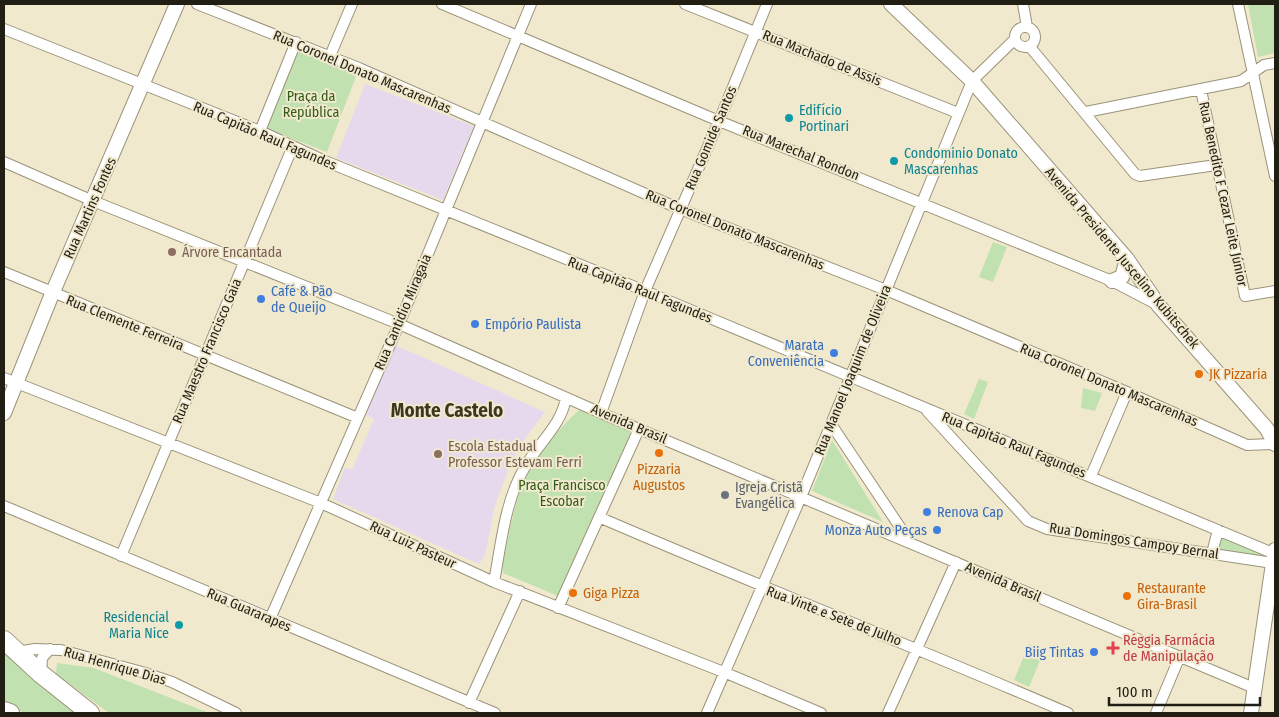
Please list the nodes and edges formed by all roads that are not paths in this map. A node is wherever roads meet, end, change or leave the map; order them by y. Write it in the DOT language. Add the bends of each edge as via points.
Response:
graph roads {
  1 [pos="177,4"];
  2 [pos="197,4"];
  3 [pos="352,4"];
  4 [pos="442,4"];
  5 [pos="531,4"];
  6 [pos="685,4"];
  7 [pos="766,4"];
  8 [pos="891,4"];
  9 [pos="1023,4"];
  10 [pos="1238,4"];
  11 [pos="1027,27"];
  12 [pos="4,29"];
  13 [pos="755,32"];
  14 [pos="518,35"];
  15 [pos="1015,39"];
  16 [pos="296,42"];
  17 [pos="1030,47"];
  18 [pos="330,56"];
  19 [pos="1275,63"];
  20 [pos="1253,74"];
  21 [pos="972,81"];
  22 [pos="142,86"];
  23 [pos="1201,90"];
  24 [pos="1086,112"];
  25 [pos="958,113"];
  26 [pos="719,121"];
  27 [pos="482,123"];
  28 [pos="260,131"];
  29 [pos="294,146"];
  30 [pos="4,162"];
  31 [pos="1216,164"];
  32 [pos="1275,176"];
  33 [pos="93,201"];
  34 [pos="923,202"];
  35 [pos="680,208"];
  36 [pos="445,210"];
  37 [pos="1126,259"];
  38 [pos="244,263"];
  39 [pos="4,272"];
  40 [pos="1112,281"];
  41 [pos="886,290"];
  42 [pos="645,291"];
  43 [pos="1275,291"];
  44 [pos="52,294"];
  45 [pos="1159,306"];
  46 [pos="398,324"];
  47 [pos="206,355"];
  48 [pos="850,377"];
  49 [pos="10,380"];
  50 [pos="1127,392"];
  51 [pos="566,398"];
  52 [pos="924,408"];
  53 [pos="601,412"];
  54 [pos="4,413"];
  55 [pos="358,418"];
  56 [pos="830,424"];
  57 [pos="639,429"];
  58 [pos="1271,431"];
  59 [pos="170,441"];
  60 [pos="1275,444"];
  61 [pos="1091,476"];
  62 [pos="801,497"];
  63 [pos="321,503"];
  64 [pos="4,506"];
  65 [pos="601,518"];
  66 [pos="1218,530"];
  67 [pos="911,543"];
  68 [pos="1212,553"];
  69 [pos="121,556"];
  70 [pos="1274,556"];
  71 [pos="956,562"];
  72 [pos="494,582"];
  73 [pos="762,588"];
  74 [pos="520,592"];
  75 [pos="558,608"];
  76 [pos="270,619"];
  77 [pos="1270,619"];
  78 [pos="4,640"];
  79 [pos="917,648"];
  80 [pos="50,649"];
  81 [pos="18,652"];
  82 [pos="1180,656"];
  83 [pos="726,673"];
  84 [pos="41,674"];
  85 [pos="1254,688"];
  86 [pos="469,703"];
  87 [pos="4,711"];
  88 [pos="10,713"];
  89 [pos="90,713"];
  90 [pos="236,713"];
  91 [pos="495,713"];
  92 [pos="707,713"];
  93 [pos="821,713"];
  94 [pos="888,713"];
  95 [pos="1068,713"];
  96 [pos="1156,713"];
  97 [pos="1251,713"];
  1 -- 22 [label="main road, Rua Martins Fontes"];
  2 -- 16 [label="street, Rua Coronel Donato Mascarenhas"];
  3 -- 18 [label="street"];
  4 -- 14 [label="street, Rua Marechal Rondon"];
  5 -- 14 [label="street, Rua Cantidio Miragaia"];
  6 -- 13 [label="street, Rua Machado de Assis"];
  7 -- 13 [label="street, Rua Gomide Santos"];
  8 -- 21 [label="main road, Avenida Presidente Juscelino Kubitschek"];
  9 -- 11 [label="street"];
  10 -- 20 [label="street"];
  11 -- 15 [label="street" via="1017,31"];
  11 -- 17 [label="street" via="1036,36"];
  12 -- 22 [label="street, Rua Capitão Raul Fagundes"];
  13 -- 25 [label="street, Rua Machado de Assis"];
  13 -- 26 [label="street, Rua Gomide Santos"];
  14 -- 26 [label="street, Rua Marechal Rondon"];
  14 -- 27 [label="street, Rua Cantidio Miragaia"];
  15 -- 17 [label="street" via="1021,47"];
  15 -- 21 [label="street, Rua Manoel Joaquim de Oliveira"];
  16 -- 18 [label="street, Rua Coronel Donato Mascarenhas"];
  16 -- 28 [label="street"];
  17 -- 24 [label="street"];
  18 -- 27 [label="street, Rua Coronel Donato Mascarenhas"];
  19 -- 20 [label="street" via="1264,65"];
  20 -- 23 [label="street" via="1242,82"];
  20 -- 32 [label="street"];
  21 -- 25 [label="street, Rua Manoel Joaquim de Oliveira"];
  21 -- 37 [label="main road, Avenida Presidente Juscelino Kubitschek"];
  22 -- 28 [label="street, Rua Capitão Raul Fagundes"];
  22 -- 33 [label="main road, Rua Martins Fontes"];
  23 -- 24 [label="street"];
  23 -- 31 [label="street, Rua Benedito F Cezar Leite Júnior"];
  24 -- 31 [label="street" via="1135,174 1140,176"];
  25 -- 34 [label="street, Rua Manoel Joaquim de Oliveira"];
  26 -- 34 [label="street, Rua Marechal Rondon"];
  26 -- 35 [label="street, Rua Gomide Santos"];
  27 -- 35 [label="street, Rua Coronel Donato Mascarenhas"];
  27 -- 36 [label="street, Rua Cantidio Miragaia"];
  28 -- 29 [label="street, Rua Capitão Raul Fagundes"];
  29 -- 36 [label="street, Rua Capitão Raul Fagundes"];
  29 -- 38 [label="street, Rua Maestro Francisco Gaia"];
  30 -- 33 [label="street, Avenida Brasil"];
  31 -- 43 [label="street, Rua Benedito F Cezar Leite Júnior" via="1245,296"];
  33 -- 38 [label="street, Avenida Brasil"];
  33 -- 44 [label="main road, Rua Martins Fontes"];
  34 -- 40 [label="street, Rua Marechal Rondon"];
  34 -- 41 [label="street, Rua Manoel Joaquim de Oliveira"];
  35 -- 41 [label="street, Rua Coronel Donato Mascarenhas"];
  35 -- 42 [label="street, Rua Gomide Santos"];
  36 -- 42 [label="street, Rua Capitão Raul Fagundes"];
  36 -- 46 [label="street, Rua Cantidio Miragaia"];
  37 -- 40 [label="main road" via="1122,277"];
  37 -- 45 [label="main road, Avenida Presidente Juscelino Kubitschek"];
  38 -- 46 [label="street, Avenida Brasil"];
  38 -- 47 [label="street, Rua Maestro Francisco Gaia"];
  39 -- 44 [label="street, Rua Clemente Ferreira"];
  40 -- 45 [label="street, Rua Marechal Rondon"];
  41 -- 48 [label="street, Rua Manoel Joaquim de Oliveira"];
  41 -- 50 [label="street, Rua Coronel Donato Mascarenhas"];
  42 -- 48 [label="street, Rua Capitão Raul Fagundes"];
  42 -- 53 [label="street, Rua Gomide Santos"];
  44 -- 47 [label="street, Rua Clemente Ferreira"];
  44 -- 49 [label="main road, Rua Martins Fontes"];
  45 -- 58 [label="main road, Avenida Presidente Juscelino Kubitschek"];
  46 -- 51 [label="street, Avenida Brasil"];
  46 -- 55 [label="street, Rua Cantidio Miragaia"];
  47 -- 55 [label="street, Rua Clemente Ferreira"];
  47 -- 59 [label="street, Rua Maestro Francisco Gaia"];
  48 -- 52 [label="street, Rua Capitão Raul Fagundes"];
  48 -- 56 [label="street, Rua Manoel Joaquim de Oliveira"];
  49 -- 54 [label="main road, Rua Martins Fontes"];
  49 -- 59 [label="street, Rua Luiz Pasteur"];
  50 -- 60 [label="street, Rua Coronel Donato Mascarenhas" via="1247,445"];
  50 -- 61 [label="street"];
  51 -- 53 [label="street, Avenida Brasil"];
  51 -- 72 [label="street" via="558,422 525,467 514,493"];
  52 -- 61 [label="street, Rua Capitão Raul Fagundes"];
  52 -- 68 [label="street, Rua Domingos Campoy Bernal" via="1028,521 1047,529"];
  53 -- 57 [label="street, Avenida Brasil"];
  55 -- 63 [label="street, Rua Cantidio Miragaia"];
  56 -- 62 [label="street, Rua Manoel Joaquim de Oliveira"];
  56 -- 67 [label="street"];
  57 -- 62 [label="street, Avenida Brasil"];
  57 -- 65 [label="street"];
  58 -- 60 [label="main road, Avenida Presidente Juscelino Kubitschek"];
  59 -- 63 [label="street, Rua Luiz Pasteur"];
  59 -- 69 [label="street, Rua Maestro Francisco Gaia"];
  61 -- 66 [label="street, Rua Capitão Raul Fagundes"];
  62 -- 67 [label="street, Avenida Brasil"];
  62 -- 73 [label="street, Rua Manoel Joaquim de Oliveira"];
  63 -- 72 [label="street, Rua Luiz Pasteur"];
  63 -- 76 [label="street, Rua Cantidio Miragaia"];
  64 -- 69 [label="street, Rua Guararapes"];
  65 -- 73 [label="street, Rua Vinte e Sete de Julho"];
  65 -- 75 [label="street"];
  66 -- 68 [label="street"];
  66 -- 70 [label="street, Rua Capitão Raul Fagundes"];
  67 -- 71 [label="street, Avenida Brasil"];
  68 -- 70 [label="street, Rua Domingos Campoy Bernal"];
  69 -- 76 [label="street, Rua Guararapes"];
  70 -- 77 [label="main road"];
  71 -- 79 [label="street"];
  71 -- 82 [label="street, Avenida Brasil"];
  72 -- 74 [label="street, Rua Luiz Pasteur"];
  73 -- 79 [label="street, Rua Vinte e Sete de Julho"];
  73 -- 83 [label="street, Rua Manoel Joaquim de Oliveira"];
  74 -- 75 [label="street, Rua Luiz Pasteur"];
  74 -- 86 [label="street"];
  75 -- 83 [label="street, Rua Luiz Pasteur"];
  76 -- 86 [label="street, Rua Guararapes"];
  77 -- 85 [label="main road"];
  78 -- 81 [label="highway"];
  79 -- 94 [label="street"];
  79 -- 95 [label="street, Rua Vinte e Sete de Julho"];
  80 -- 81 [label="street, Rua Henrique Dias"];
  80 -- 84 [label="street" via="42,658"];
  80 -- 90 [label="street, Rua Henrique Dias" via="172,682"];
  81 -- 84 [label="highway"];
  82 -- 85 [label="street, Avenida Brasil"];
  82 -- 96 [label="street"];
  83 -- 92 [label="street, Rua Manoel Joaquim de Oliveira"];
  83 -- 93 [label="street, Rua Luiz Pasteur"];
  84 -- 89 [label="highway"];
  85 -- 97 [label="main road"];
  86 -- 91 [label="street, Rua Guararapes"];
  87 -- 88 [label="highway"];
}
